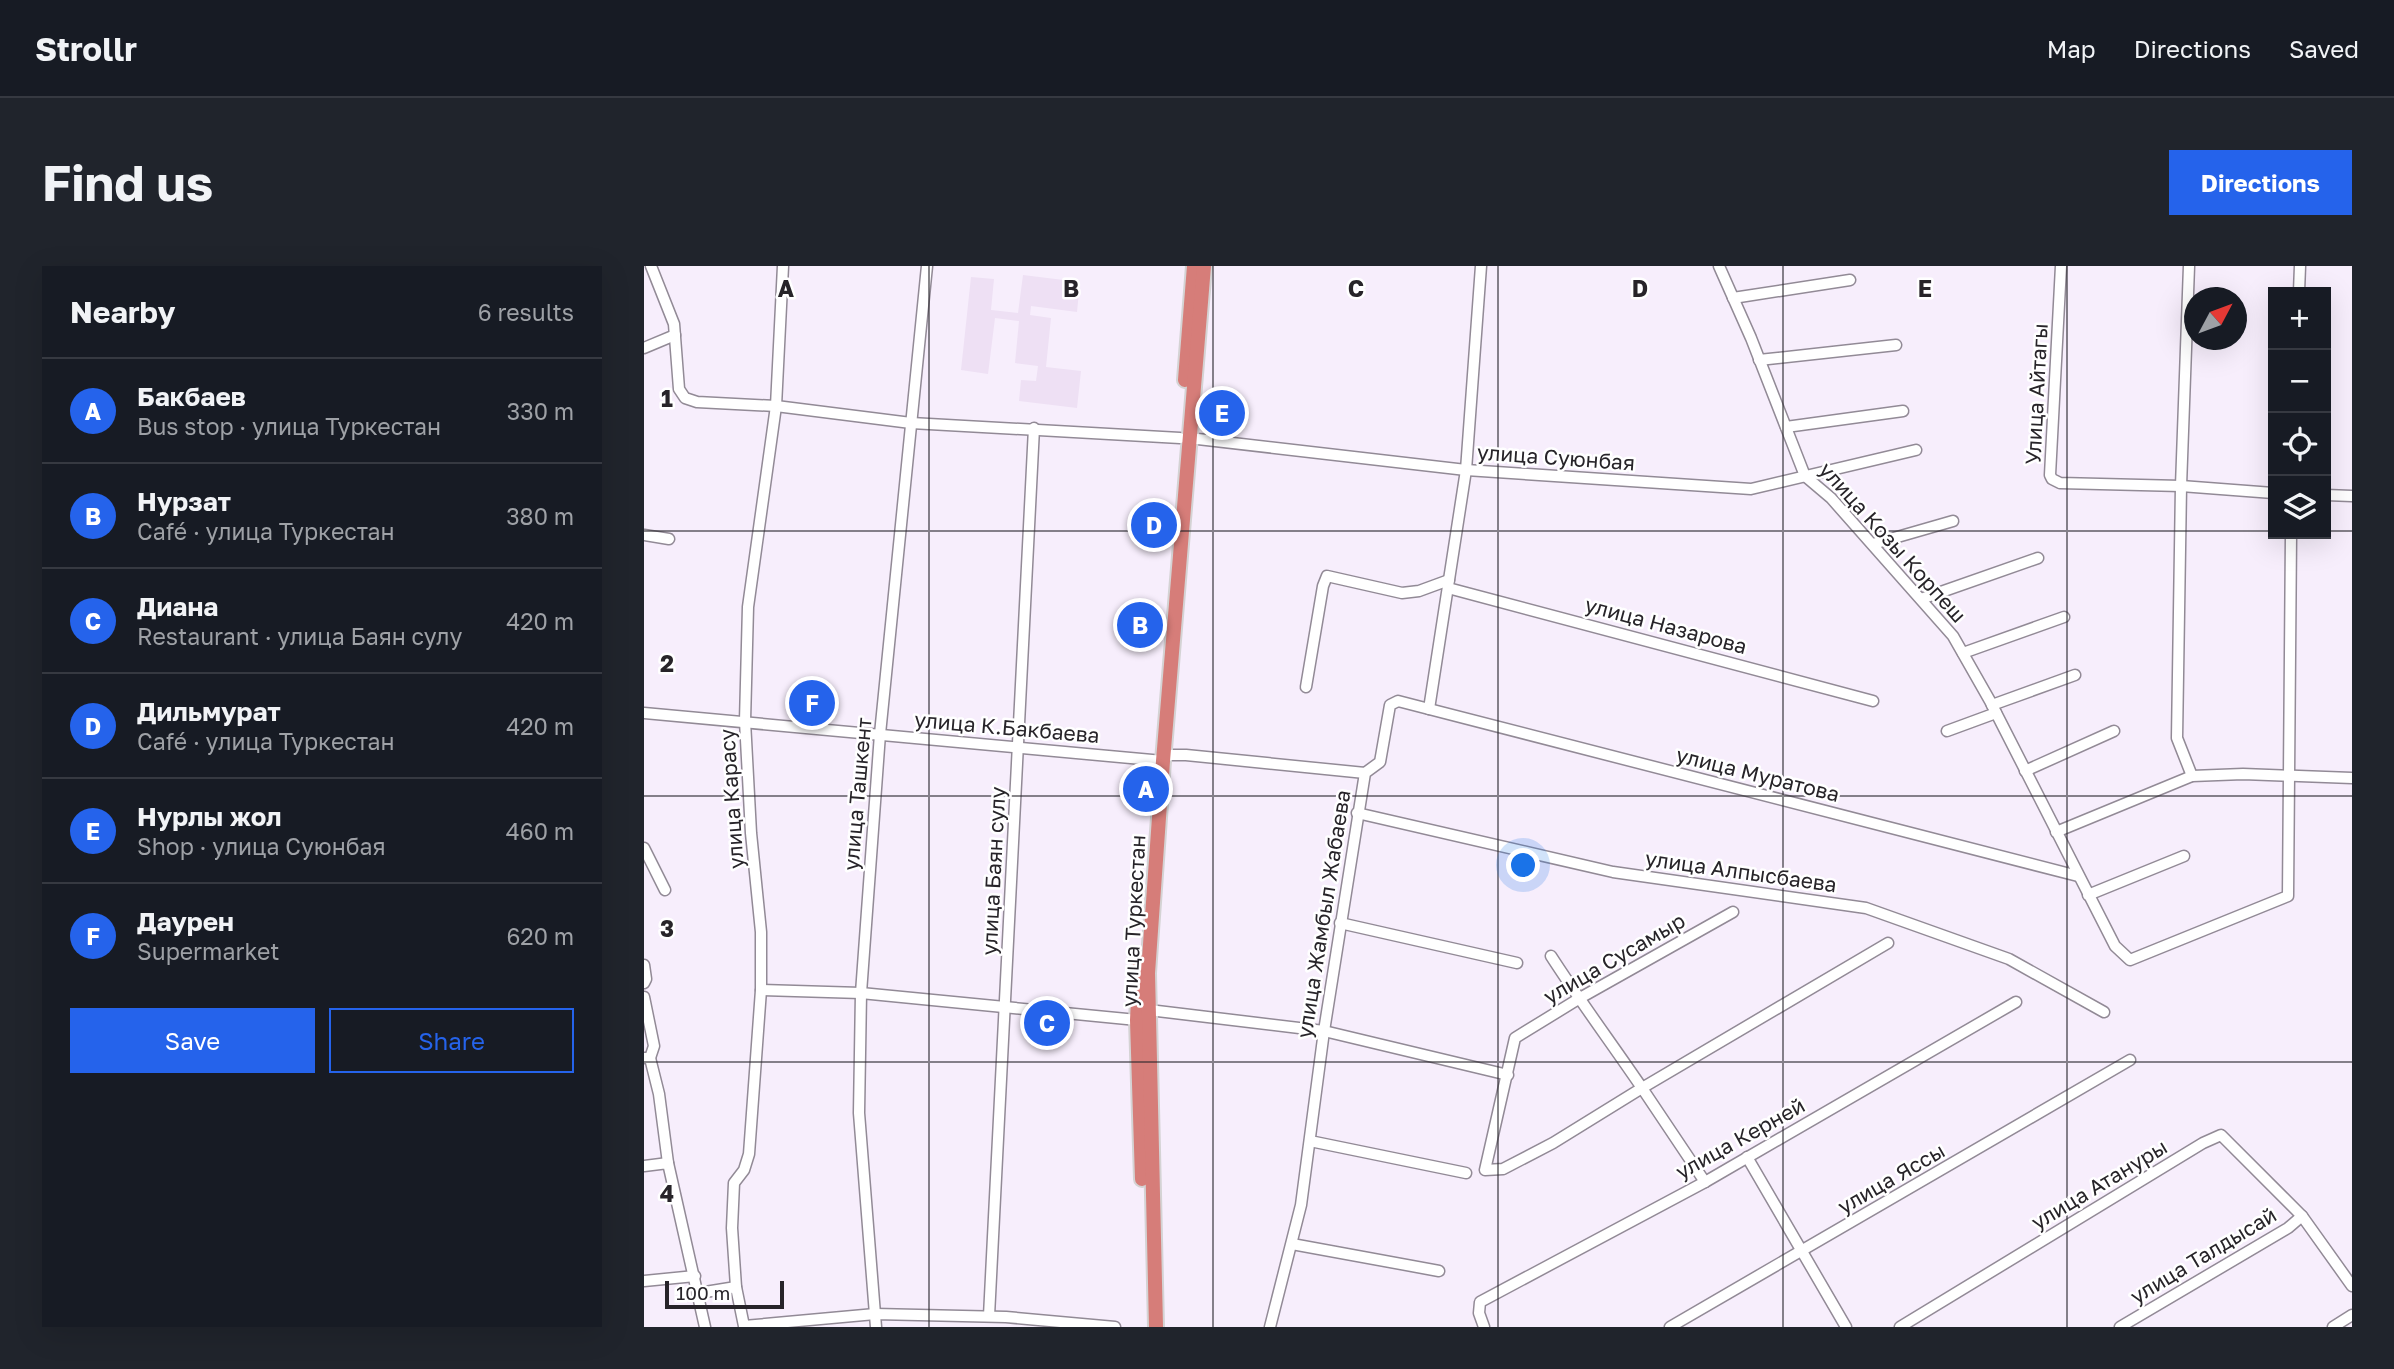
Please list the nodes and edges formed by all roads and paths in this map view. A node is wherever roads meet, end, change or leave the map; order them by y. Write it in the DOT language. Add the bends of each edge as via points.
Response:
graph roads {
  1 [pos="651,266"];
  2 [pos="783,266"];
  3 [pos="927,266"];
  4 [pos="1194,266"];
  5 [pos="1205,266"];
  6 [pos="1481,266"];
  7 [pos="1719,266"];
  8 [pos="2061,266"];
  9 [pos="2189,266"];
  10 [pos="2300,266"];
  11 [pos="1850,280"];
  12 [pos="2299,287"];
  13 [pos="1733,298"];
  14 [pos="675,335"];
  15 [pos="1896,345"];
  16 [pos="644,348"];
  17 [pos="1759,360"];
  18 [pos="776,407"];
  19 [pos="1903,411"];
  20 [pos="911,423"];
  21 [pos="1786,427"];
  22 [pos="1034,428"];
  23 [pos="1184,438"];
  24 [pos="1916,450"];
  25 [pos="1466,470"];
  26 [pos="1805,476"];
  27 [pos="2180,486"];
  28 [pos="2268,493"];
  29 [pos="2331,495"];
  30 [pos="2352,496"];
  31 [pos="1953,521"];
  32 [pos="644,535"];
  33 [pos="669,539"];
  34 [pos="2291,539"];
  35 [pos="1873,544"];
  36 [pos="2038,558"];
  37 [pos="1449,584"];
  38 [pos="1921,600"];
  39 [pos="2064,617"];
  40 [pos="1963,653"];
  41 [pos="2075,675"];
  42 [pos="1306,687"];
  43 [pos="1873,701"];
  44 [pos="1429,709"];
  45 [pos="1994,709"];
  46 [pos="644,713"];
  47 [pos="745,721"];
  48 [pos="1947,731"];
  49 [pos="2115,731"];
  50 [pos="880,734"];
  51 [pos="1020,747"];
  52 [pos="1158,760"];
  53 [pos="2025,771"];
  54 [pos="1364,773"];
  55 [pos="2192,776"];
  56 [pos="2289,776"];
  57 [pos="2352,778"];
  58 [pos="1357,813"];
  59 [pos="2056,832"];
  60 [pos="644,848"];
  61 [pos="2184,856"];
  62 [pos="2078,876"];
  63 [pos="665,890"];
  64 [pos="2088,895"];
  65 [pos="1733,912"];
  66 [pos="1340,923"];
  67 [pos="1888,943"];
  68 [pos="1551,956"];
  69 [pos="1517,963"];
  70 [pos="644,965"];
  71 [pos="644,983"];
  72 [pos="761,990"];
  73 [pos="861,993"];
  74 [pos="644,997"];
  75 [pos="1580,998"];
  76 [pos="2016,1002"];
  77 [pos="1004,1006"];
  78 [pos="1149,1010"];
  79 [pos="2104,1012"];
  80 [pos="1138,1020"];
  81 [pos="1324,1031"];
  82 [pos="647,1058"];
  83 [pos="2130,1060"];
  84 [pos="1508,1075"];
  85 [pos="1642,1088"];
  86 [pos="1310,1141"];
  87 [pos="1747,1157"];
  88 [pos="667,1163"];
  89 [pos="644,1166"];
  90 [pos="1466,1173"];
  91 [pos="1705,1182"];
  92 [pos="2302,1216"];
  93 [pos="1292,1244"];
  94 [pos="1801,1252"];
  95 [pos="1439,1271"];
  96 [pos="695,1276"];
  97 [pos="644,1281"];
  98 [pos="2352,1286"];
  99 [pos="736,1287"];
  100 [pos="699,1293"];
  101 [pos="875,1314"];
  102 [pos="2352,1315"];
  103 [pos="989,1316"];
  104 [pos="1007,1322"];
  105 [pos="744,1326"];
  106 [pos="705,1327"];
  107 [pos="876,1327"];
  108 [pos="1115,1327"];
  109 [pos="1146,1327"];
  110 [pos="1156,1327"];
  111 [pos="1270,1327"];
  112 [pos="1483,1327"];
  113 [pos="1670,1327"];
  114 [pos="1846,1327"];
  115 [pos="1900,1327"];
  116 [pos="2120,1327"];
  117 [pos="2333,1327"];
  1 -- 14 [label="street"];
  2 -- 18 [label="street, улица Карасу"];
  3 -- 20 [label="street, улица Ташкент"];
  4 -- 23 [label="highway, улица Туркестан"];
  5 -- 23 [label="highway, улица Туркестан"];
  6 -- 25 [label="street"];
  7 -- 13 [label="street, улица Козы Корпеш"];
  8 -- 27 [label="street, Улица Айтагы" via="2052,479"];
  9 -- 27 [label="street"];
  10 -- 12 [label="street"];
  11 -- 13 [label="street"];
  13 -- 17 [label="street, улица Козы Корпеш"];
  14 -- 16 [label="street"];
  14 -- 18 [label="street, улица Суюнбая" via="679,389 685,398"];
  15 -- 17 [label="street"];
  17 -- 21 [label="street, улица Козы Корпеш"];
  18 -- 20 [label="street, улица Суюнбая"];
  18 -- 47 [label="street, улица Карасу" via="748,607"];
  19 -- 21 [label="street"];
  20 -- 22 [label="street, улица Суюнбая"];
  20 -- 50 [label="street, улица Ташкент"];
  21 -- 26 [label="street, улица Козы Корпеш"];
  22 -- 23 [label="street, улица Суюнбая"];
  22 -- 51 [label="street, улица Баян сулу"];
  23 -- 25 [label="street, улица Суюнбая"];
  23 -- 52 [label="highway, улица Туркестан"];
  24 -- 26 [label="street, улица Суюнбая"];
  25 -- 26 [label="street, улица Суюнбая" via="1751,489"];
  25 -- 37 [label="street"];
  26 -- 35 [label="street, улица Козы Корпеш"];
  27 -- 28 [label="street, Улица Айтагы"];
  27 -- 55 [label="street" via="2176,738"];
  29 -- 30 [label="street"];
  31 -- 35 [label="street"];
  32 -- 33 [label="street"];
  34 -- 56 [label="street"];
  35 -- 38 [label="street, улица Козы Корпеш"];
  36 -- 38 [label="street"];
  37 -- 42 [label="street" via="1402,593 1327,576"];
  37 -- 43 [label="street, улица Назарова"];
  37 -- 44 [label="street"];
  38 -- 40 [label="street, улица Козы Корпеш"];
  39 -- 40 [label="street"];
  40 -- 45 [label="street, улица Козы Корпеш"];
  41 -- 45 [label="street"];
  44 -- 54 [label="street, улица Жамбыл Жабаева" via="1398,701 1390,705 1380,762"];
  44 -- 62 [label="street, улица Муратова"];
  45 -- 48 [label="street"];
  45 -- 53 [label="street, улица Козы Корпеш"];
  46 -- 47 [label="street, улица К.Бакбаева"];
  47 -- 50 [label="street, улица К.Бакбаева"];
  47 -- 72 [label="street, улица Карасу"];
  49 -- 53 [label="street"];
  50 -- 51 [label="street, улица К.Бакбаева"];
  50 -- 73 [label="street, улица Ташкент"];
  51 -- 52 [label="street, улица К.Бакбаева"];
  51 -- 77 [label="street, улица Баян сулу"];
  52 -- 54 [label="street, улица К.Бакбаева" via="1186,755"];
  52 -- 78 [label="highway, улица Туркестан"];
  52 -- 80 [label="highway, улица Туркестан"];
  53 -- 59 [label="street, улица Козы Корпеш"];
  54 -- 58 [label="street, улица Жамбыл Жабаева"];
  55 -- 56 [label="street"];
  55 -- 59 [label="street"];
  56 -- 57 [label="street"];
  56 -- 64 [label="street, улица Козы Корпеш" via="2288,896 2130,960 2115,946"];
  58 -- 66 [label="street, улица Жамбыл Жабаева"];
  58 -- 79 [label="street, улица Алпысбаева" via="1613,873 1866,908 2009,959"];
  59 -- 62 [label="street, улица Козы Корпеш"];
  60 -- 63 [label="street"];
  61 -- 64 [label="street"];
  62 -- 64 [label="street, улица Козы Корпеш"];
  65 -- 75 [label="street, улица Сусамыр"];
  66 -- 69 [label="street"];
  66 -- 81 [label="street, улица Жамбыл Жабаева"];
  67 -- 85 [label="street"];
  68 -- 75 [label="street"];
  70 -- 71 [label="street"];
  72 -- 73 [label="street"];
  72 -- 99 [label="street, улица Карасу" via="749,1154 734,1183"];
  73 -- 77 [label="street"];
  73 -- 101 [label="street, улица Ташкент" via="859,1113"];
  74 -- 82 [label="street" via="654,1046"];
  75 -- 84 [label="street, улица Сусамыр" via="1515,1038"];
  75 -- 85 [label="street"];
  76 -- 87 [label="street, улица Керней"];
  77 -- 80 [label="street"];
  77 -- 103 [label="street, улица Баян сулу"];
  78 -- 81 [label="street"];
  78 -- 110 [label="highway, улица Туркестан"];
  80 -- 109 [label="highway, улица Туркестан"];
  81 -- 84 [label="street"];
  81 -- 86 [label="street, улица Жамбыл Жабаева"];
  82 -- 88 [label="street" via="659,1094"];
  83 -- 94 [label="street, улица Яссы"];
  84 -- 85 [label="street" via="1485,1170 1503,1169 1553,1143"];
  85 -- 91 [label="street"];
  86 -- 90 [label="street"];
  86 -- 93 [label="street, улица Жамбыл Жабаева"];
  87 -- 91 [label="street, улица Керней"];
  87 -- 94 [label="street"];
  88 -- 89 [label="street"];
  88 -- 96 [label="street"];
  91 -- 112 [label="street, улица Керней" via="1480,1302"];
  92 -- 98 [label="street, улица Талдысай"];
  92 -- 115 [label="street, улица Атануры" via="2221,1135"];
  92 -- 116 [label="street, улица Талдысай"];
  93 -- 95 [label="street"];
  93 -- 111 [label="street, улица Жамбыл Жабаева"];
  94 -- 113 [label="street, улица Яссы"];
  94 -- 114 [label="street"];
  96 -- 97 [label="street"];
  96 -- 100 [label="street"];
  99 -- 100 [label="street"];
  99 -- 105 [label="street, улица Карасу"];
  100 -- 106 [label="street"];
  101 -- 103 [label="street"];
  101 -- 105 [label="street"];
  101 -- 107 [label="street, улица Ташкент"];
  102 -- 117 [label="street"];
  103 -- 104 [label="street"];
  104 -- 108 [label="street"];
}
